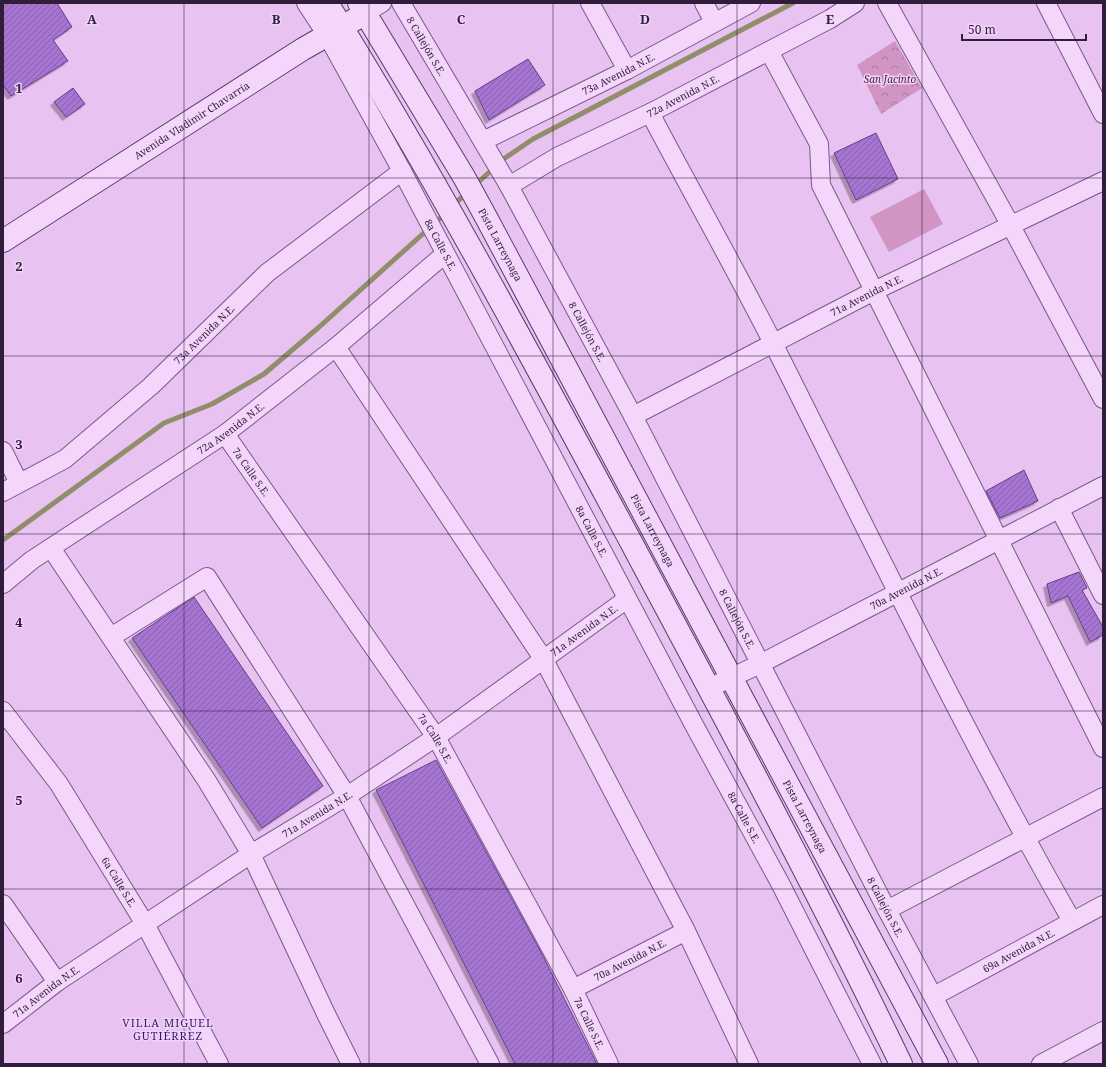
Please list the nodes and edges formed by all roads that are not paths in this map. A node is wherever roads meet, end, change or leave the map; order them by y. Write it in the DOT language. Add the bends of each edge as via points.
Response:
graph roads {
  1 [pos="306,3"];
  2 [pos="327,3"];
  3 [pos="401,3"];
  4 [pos="590,3"];
  5 [pos="704,3"];
  6 [pos="751,3"];
  7 [pos="855,3"];
  8 [pos="887,3"];
  9 [pos="1046,3"];
  10 [pos="369,6"];
  11 [pos="714,22"];
  12 [pos="334,31"];
  13 [pos="769,51"];
  14 [pos="627,70"];
  15 [pos="650,113"];
  16 [pos="1103,114"];
  17 [pos="486,146"];
  18 [pos="402,171"];
  19 [pos="505,177"];
  20 [pos="1103,181"];
  21 [pos="1011,226"];
  22 [pos="3,241"];
  23 [pos="442,247"];
  24 [pos="874,291"];
  25 [pos="774,344"];
  26 [pos="336,347"];
  27 [pos="1103,399"];
  28 [pos="633,416"];
  29 [pos="225,434"];
  30 [pos="3,451"];
  31 [pos="19,483"];
  32 [pos="1103,486"];
  33 [pos="3,492"];
  34 [pos="1059,508"];
  35 [pos="998,541"];
  36 [pos="51,548"];
  37 [pos="3,584"];
  38 [pos="898,594"];
  39 [pos="1103,595"];
  40 [pos="627,598"];
  41 [pos="111,637"];
  42 [pos="544,660"];
  43 [pos="760,664"];
  44 [pos="732,678"];
  45 [pos="709,688"];
  46 [pos="3,711"];
  47 [pos="436,737"];
  48 [pos="1103,748"];
  49 [pos="347,796"];
  50 [pos="1103,797"];
  51 [pos="1025,838"];
  52 [pos="251,854"];
  53 [pos="3,904"];
  54 [pos="1103,905"];
  55 [pos="887,910"];
  56 [pos="1072,921"];
  57 [pos="145,924"];
  58 [pos="686,931"];
  59 [pos="57,982"];
  60 [pos="573,989"];
  61 [pos="934,996"];
  62 [pos="3,1024"];
  63 [pos="1102,1033"];
  64 [pos="219,1064"];
  65 [pos="351,1064"];
  66 [pos="490,1064"];
  67 [pos="609,1064"];
  68 [pos="749,1064"];
  69 [pos="872,1064"];
  70 [pos="901,1064"];
  71 [pos="936,1064"];
  72 [pos="969,1064"];
  73 [pos="1041,1064"];
  1 -- 12 [label="street, 8a Calle S.E."];
  2 -- 12 [label="main road"];
  3 -- 17 [label="street, 8 Callejón S.E."];
  4 -- 14 [label="street"];
  5 -- 11 [label="street"];
  6 -- 11 [label="street, 73a Avenida N.E."];
  7 -- 13 [label="street, 72a Avenida N.E."];
  8 -- 21 [label="street"];
  9 -- 16 [label="street"];
  10 -- 12 [label="main road, Avenida Vladimir Chavarría"];
  10 -- 44 [label="main road, Pista Larreynaga" via="464,177"];
  11 -- 14 [label="street, 73a Avenida N.E."];
  12 -- 18 [label="street, 8a Calle S.E."];
  12 -- 22 [label="main road, Avenida Vladimir Chavarría"];
  12 -- 45 [label="main road" via="456,219"];
  13 -- 15 [label="street, 72a Avenida N.E."];
  13 -- 24 [label="street" via="819,144 821,185"];
  14 -- 17 [label="street, 73a Avenida N.E."];
  15 -- 19 [label="street, 72a Avenida N.E." via="557,157"];
  15 -- 25 [label="street"];
  17 -- 19 [label="street, 8 Callejón S.E."];
  18 -- 23 [label="street, 8a Calle S.E."];
  18 -- 31 [label="street, 73a Avenida N.E." via="267,273 151,386 65,459"];
  19 -- 28 [label="street, 8 Callejón S.E."];
  20 -- 21 [label="street, 71a Avenida N.E."];
  21 -- 24 [label="street, 71a Avenida N.E."];
  21 -- 27 [label="street"];
  23 -- 26 [label="street, 72a Avenida N.E."];
  23 -- 40 [label="street, 8a Calle S.E."];
  24 -- 25 [label="street, 71a Avenida N.E."];
  24 -- 35 [label="street"];
  25 -- 28 [label="street, 71a Avenida N.E."];
  25 -- 38 [label="street"];
  26 -- 29 [label="street, 72a Avenida N.E."];
  26 -- 42 [label="street"];
  28 -- 43 [label="street, 8 Callejón S.E."];
  29 -- 36 [label="street, 72a Avenida N.E."];
  29 -- 47 [label="street, 7a Calle S.E."];
  30 -- 31 [label="street"];
  31 -- 33 [label="street, 73a Avenida N.E."];
  32 -- 34 [label="street, 70a Avenida N.E."];
  34 -- 35 [label="street, 70a Avenida N.E."];
  34 -- 39 [label="street"];
  35 -- 38 [label="street, 70a Avenida N.E."];
  35 -- 48 [label="street"];
  36 -- 37 [label="street, 72a Avenida N.E."];
  36 -- 41 [label="street"];
  38 -- 43 [label="street, 70a Avenida N.E."];
  38 -- 51 [label="street"];
  40 -- 42 [label="street, 71a Avenida N.E."];
  40 -- 69 [label="street, 8a Calle S.E." via="784,890"];
  41 -- 49 [label="street" via="207,577"];
  41 -- 52 [label="street" via="207,780"];
  42 -- 47 [label="street, 71a Avenida N.E."];
  42 -- 58 [label="street"];
  43 -- 44 [label="street, 70a Avenida N.E."];
  43 -- 55 [label="street, 8 Callejón S.E."];
  44 -- 45 [label="street, 70a Avenida N.E."];
  44 -- 71 [label="main road, Pista Larreynaga"];
  45 -- 70 [label="main road"];
  46 -- 57 [label="street, 6a Calle S.E." via="59,784"];
  47 -- 49 [label="street, 71a Avenida N.E."];
  47 -- 60 [label="street, 7a Calle S.E."];
  49 -- 52 [label="street, 71a Avenida N.E."];
  49 -- 66 [label="street"];
  50 -- 51 [label="street"];
  51 -- 55 [label="street"];
  51 -- 56 [label="street"];
  52 -- 57 [label="street, 71a Avenida N.E."];
  52 -- 65 [label="street"];
  53 -- 59 [label="street"];
  54 -- 56 [label="street, 69a Avenida N.E."];
  55 -- 61 [label="street, 8 Callejón S.E."];
  56 -- 61 [label="street, 69a Avenida N.E."];
  57 -- 59 [label="street, 71a Avenida N.E."];
  57 -- 64 [label="street, 6a Calle S.E."];
  58 -- 60 [label="street, 70a Avenida N.E."];
  58 -- 68 [label="street"];
  59 -- 62 [label="street, 71a Avenida N.E."];
  60 -- 67 [label="street, 7a Calle S.E."];
  61 -- 72 [label="street, 8 Callejón S.E."];
  63 -- 73 [label="street"];
}
